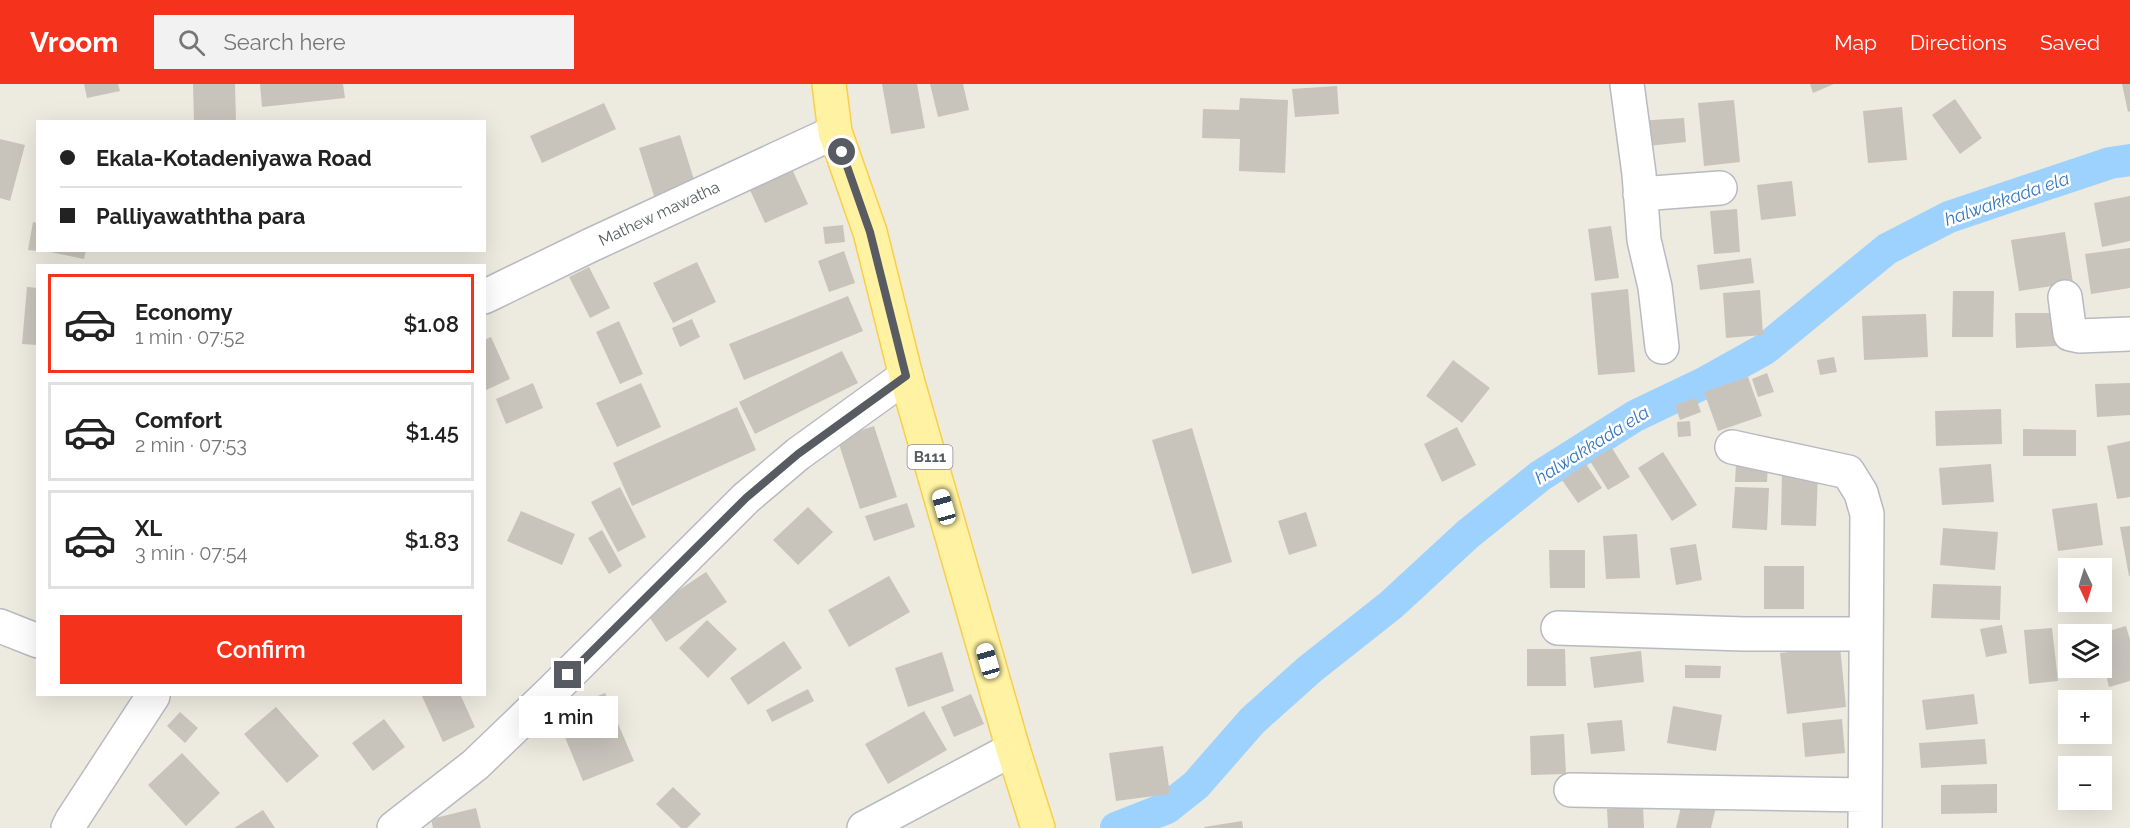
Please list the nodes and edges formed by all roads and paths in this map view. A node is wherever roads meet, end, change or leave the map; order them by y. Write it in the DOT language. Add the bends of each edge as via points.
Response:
graph roads {
  1 [pos="828,84"];
  2 [pos="1627,84"];
  3 [pos="1636,84"];
  4 [pos="835,132"];
  5 [pos="1720,188"];
  6 [pos="1640,194"];
  7 [pos="486,296"];
  8 [pos="2065,297"];
  9 [pos="2130,334"];
  10 [pos="1662,347"];
  11 [pos="906,376"];
  12 [pos="1732,447"];
  13 [pos="0,626"];
  14 [pos="1558,628"];
  15 [pos="1866,634"];
  16 [pos="36,640"];
  17 [pos="152,696"];
  18 [pos="1013,749"];
  19 [pos="1571,790"];
  20 [pos="1865,795"];
  21 [pos="68,828"];
  22 [pos="394,828"];
  23 [pos="864,828"];
  24 [pos="1038,828"];
  25 [pos="1865,828"];
  1 -- 4 [label="main road, B111"];
  2 -- 3 [label="street"];
  2 -- 6 [label="street"];
  4 -- 7 [label="street, Mathew mawatha"];
  4 -- 11 [label="main road, B111" via="870,232"];
  5 -- 6 [label="street"];
  6 -- 10 [label="street"];
  8 -- 9 [label="street" via="2070,334"];
  11 -- 18 [label="main road, B111"];
  11 -- 22 [label="street" via="798,454 746,498 475,765"];
  12 -- 15 [label="street" via="1848,472 1862,493 1866,514"];
  13 -- 16 [label="street"];
  14 -- 15 [label="street"];
  15 -- 20 [label="street"];
  17 -- 21 [label="street"];
  18 -- 23 [label="street"];
  18 -- 24 [label="main road, B111"];
  19 -- 20 [label="street"];
  20 -- 25 [label="street"];
}
